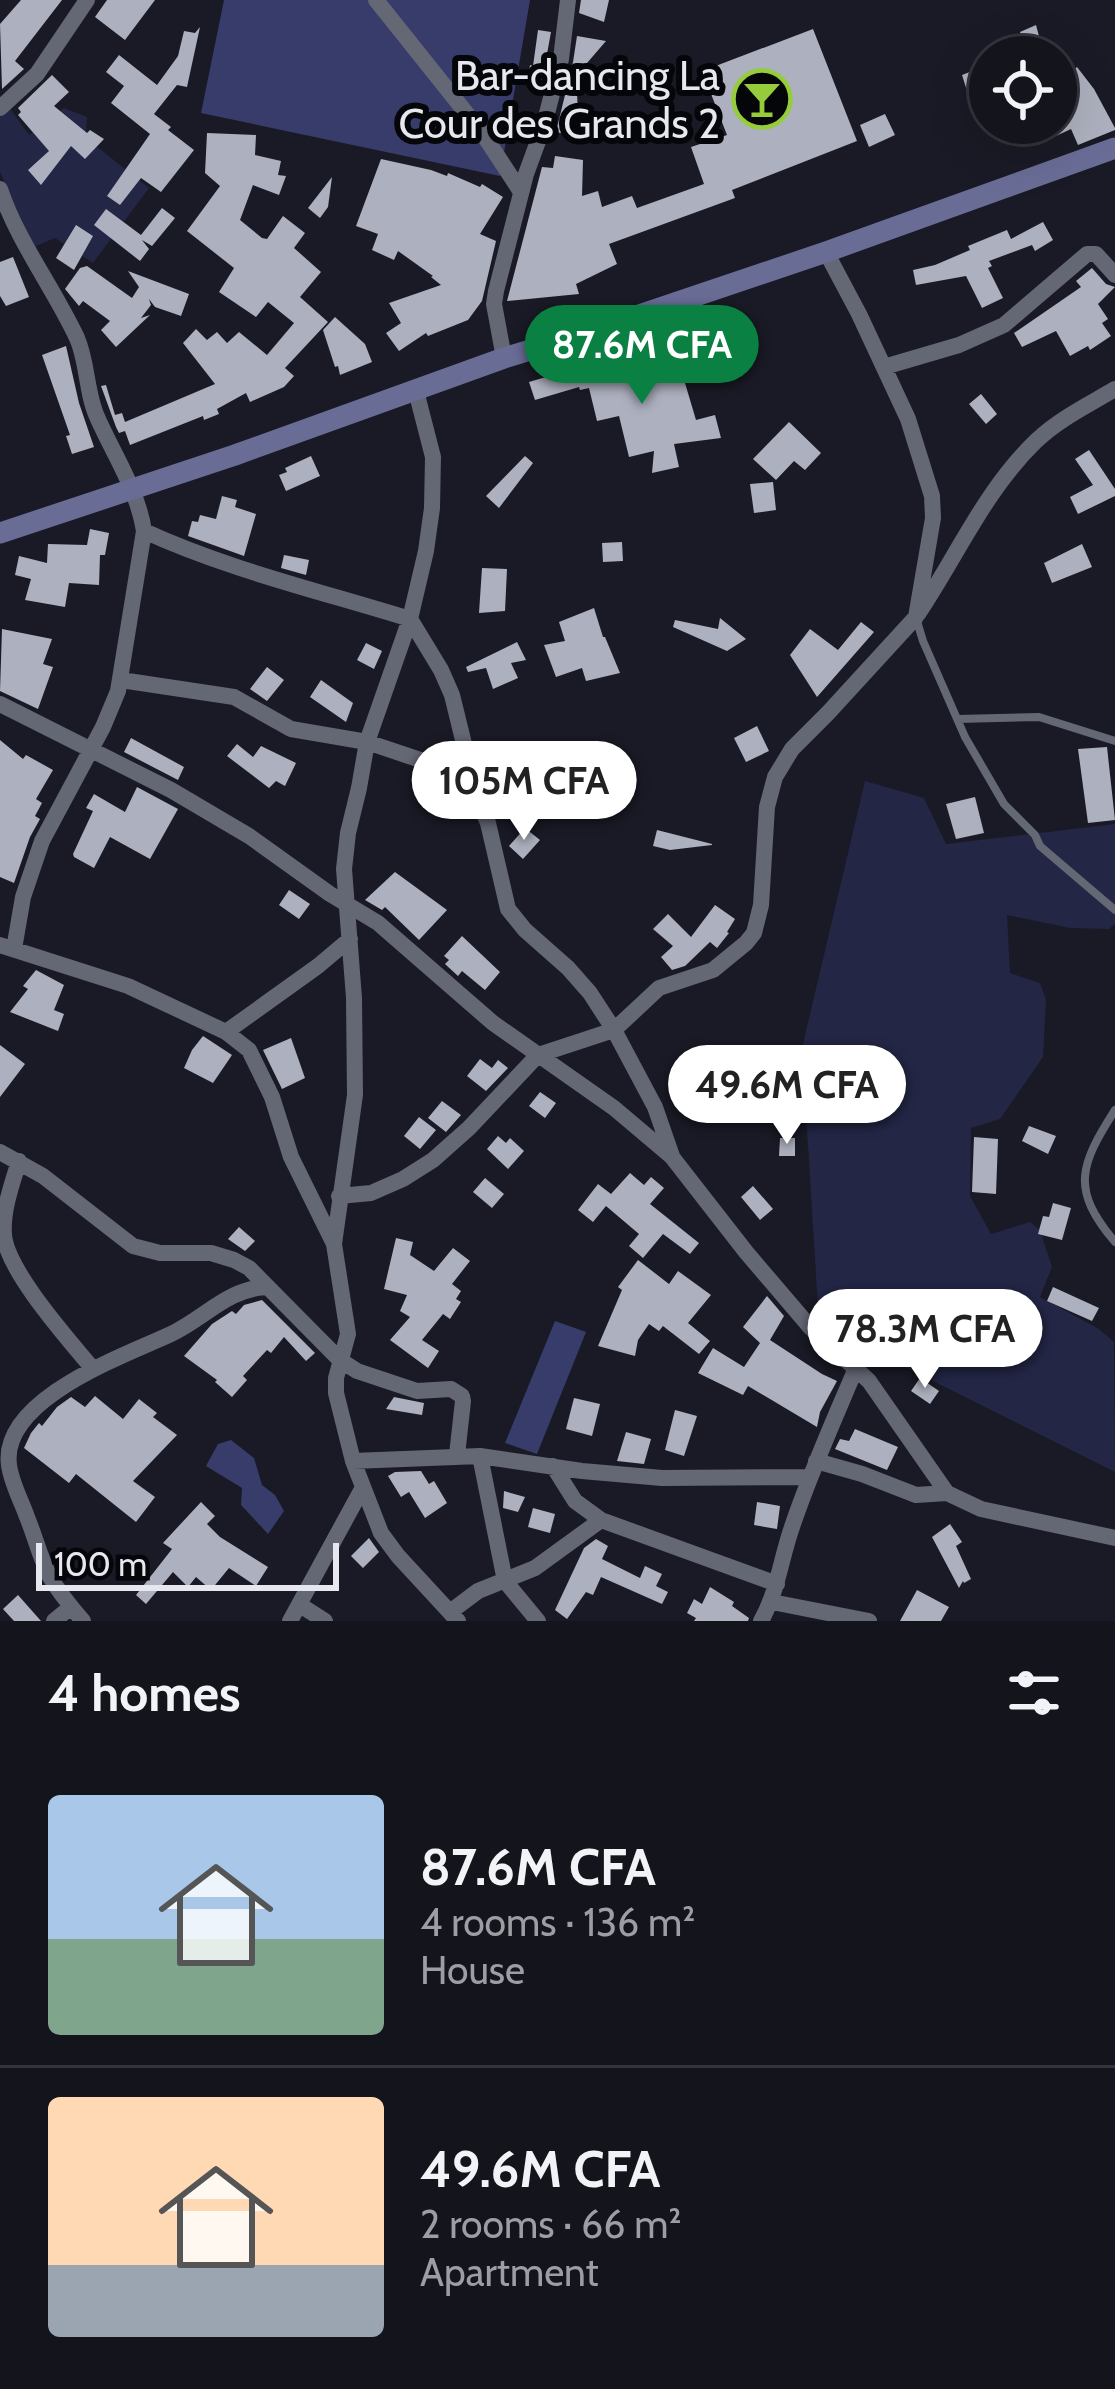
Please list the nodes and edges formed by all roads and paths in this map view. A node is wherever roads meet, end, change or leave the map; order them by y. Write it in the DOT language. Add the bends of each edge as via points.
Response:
graph roads {
  1 [pos="87,0"];
  2 [pos="376,0"];
  3 [pos="568,0"];
  4 [pos="0,108"];
  5 [pos="1115,148"];
  6 [pos="0,189"];
  7 [pos="521,192"];
  8 [pos="826,252"];
  9 [pos="1115,274"];
  10 [pos="504,358"];
  11 [pos="884,367"];
  12 [pos="1115,388"];
  13 [pos="416,391"];
  14 [pos="130,490"];
  15 [pos="144,531"];
  16 [pos="0,533"];
  17 [pos="916,617"];
  18 [pos="410,620"];
  19 [pos="121,680"];
  20 [pos="0,704"];
  21 [pos="958,719"];
  22 [pos="1115,741"];
  23 [pos="367,742"];
  24 [pos="89,750"];
  25 [pos="468,776"];
  26 [pos="347,903"];
  27 [pos="1115,910"];
  28 [pos="350,939"];
  29 [pos="7,947"];
  30 [pos="614,1030"];
  31 [pos="226,1031"];
  32 [pos="538,1055"];
  33 [pos="1115,1110"];
  34 [pos="0,1151"];
  35 [pos="672,1156"];
  36 [pos="19,1161"];
  37 [pos="339,1196"];
  38 [pos="1115,1242"];
  39 [pos="334,1244"];
  40 [pos="268,1287"];
  41 [pos="340,1360"];
  42 [pos="856,1368"];
  43 [pos="93,1369"];
  44 [pos="457,1455"];
  45 [pos="480,1456"];
  46 [pos="353,1461"];
  47 [pos="553,1466"];
  48 [pos="813,1469"];
  49 [pos="6,1470"];
  50 [pos="362,1489"];
  51 [pos="947,1493"];
  52 [pos="602,1520"];
  53 [pos="1115,1538"];
  54 [pos="506,1580"];
  55 [pos="774,1593"];
  56 [pos="295,1613"];
  57 [pos="77,1614"];
  58 [pos="454,1617"];
  59 [pos="864,1620"];
  60 [pos="54,1621"];
  61 [pos="325,1621"];
  62 [pos="538,1621"];
  63 [pos="761,1621"];
  1 -- 4 [label="street" via="37,74"];
  2 -- 7 [label="street"];
  3 -- 7 [label="street" via="561,59"];
  5 -- 8 [label="street"];
  6 -- 14 [label="street" via="80,344 95,414"];
  7 -- 10 [label="street" via="494,304"];
  8 -- 10 [label="street"];
  8 -- 11 [label="street"];
  9 -- 11 [label="street" via="1087,254 1004,325"];
  10 -- 13 [label="street"];
  11 -- 17 [label="street" via="932,496"];
  12 -- 17 [label="street" via="1022,455"];
  13 -- 14 [label="street"];
  13 -- 18 [label="street" via="434,457"];
  14 -- 15 [label="street"];
  14 -- 16 [label="street"];
  15 -- 18 [label="street" via="251,574"];
  15 -- 19 [label="street"];
  17 -- 21 [label="lane"];
  17 -- 30 [label="street" via="775,777 754,933 713,970 659,988"];
  18 -- 23 [label="street"];
  18 -- 25 [label="street" via="452,695"];
  19 -- 23 [label="street" via="235,697 291,729"];
  19 -- 24 [label="street"];
  20 -- 24 [label="street"];
  21 -- 22 [label="lane" via="1039,717"];
  21 -- 27 [label="lane" via="1004,804"];
  23 -- 25 [label="street"];
  23 -- 26 [label="street" via="348,833"];
  24 -- 26 [label="street" via="210,813"];
  24 -- 29 [label="street" via="34,862"];
  25 -- 30 [label="street" via="508,909 590,993"];
  26 -- 28 [label="street"];
  26 -- 32 [label="street"];
  28 -- 31 [label="street"];
  28 -- 37 [label="street" via="355,1095"];
  29 -- 31 [label="street" via="128,986"];
  30 -- 32 [label="street"];
  30 -- 35 [label="street"];
  31 -- 39 [label="street" via="262,1072 291,1157"];
  32 -- 35 [label="street"];
  32 -- 37 [label="street" via="433,1160 371,1192"];
  33 -- 38 [label="lane" via="1086,1163 1086,1192"];
  34 -- 36 [label="street"];
  35 -- 42 [label="street" via="810,1327"];
  36 -- 40 [label="street" via="133,1246 222,1256"];
  36 -- 43 [label="street" via="4,1243"];
  37 -- 39 [label="street"];
  39 -- 41 [label="street" via="348,1334"];
  40 -- 41 [label="street"];
  40 -- 43 [label="street" via="235,1294"];
  41 -- 44 [label="street" via="417,1391 459,1393"];
  41 -- 46 [label="street" via="336,1394"];
  42 -- 48 [label="street"];
  42 -- 51 [label="street"];
  43 -- 49 [label="street" via="23,1421"];
  44 -- 45 [label="street"];
  44 -- 46 [label="street"];
  45 -- 47 [label="street"];
  45 -- 54 [label="street"];
  46 -- 50 [label="street"];
  47 -- 48 [label="street" via="662,1478"];
  47 -- 52 [label="street" via="575,1501"];
  48 -- 51 [label="street" via="862,1474 916,1495"];
  48 -- 55 [label="street"];
  49 -- 57 [label="street" via="50,1576"];
  50 -- 56 [label="street"];
  50 -- 58 [label="street" via="381,1533"];
  51 -- 53 [label="street" via="981,1509"];
  52 -- 54 [label="street"];
  52 -- 55 [label="street"];
  54 -- 58 [label="street" via="478,1591"];
  54 -- 62 [label="street"];
  55 -- 59 [label="street"];
  55 -- 63 [label="street"];
  56 -- 61 [label="street"];
  57 -- 60 [label="street"];
}
